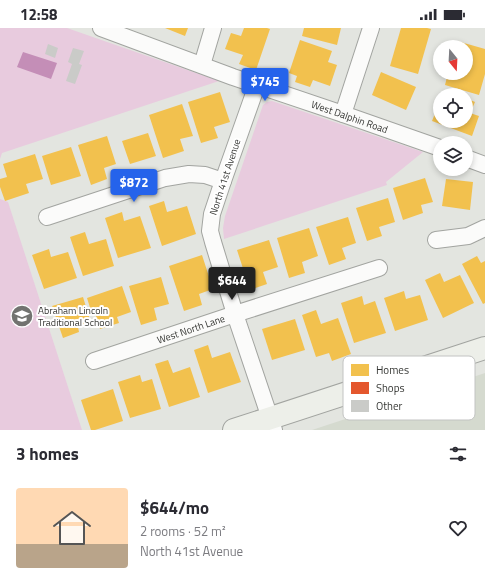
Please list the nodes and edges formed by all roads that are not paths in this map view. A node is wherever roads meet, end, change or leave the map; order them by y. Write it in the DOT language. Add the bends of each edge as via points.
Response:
graph roads {
  1 [pos="101,28"];
  2 [pos="212,28"];
  3 [pos="371,28"];
  4 [pos="202,65"];
  5 [pos="257,84"];
  6 [pos="343,114"];
  7 [pos="433,146"];
  8 [pos="473,160"];
  9 [pos="484,163"];
  10 [pos="223,181"];
  11 [pos="47,217"];
  12 [pos="485,228"];
  13 [pos="436,240"];
  14 [pos="379,268"];
  15 [pos="236,314"];
  16 [pos="485,348"];
  17 [pos="463,356"];
  18 [pos="94,361"];
  19 [pos="343,399"];
  20 [pos="272,424"];
  21 [pos="234,430"];
  1 -- 4 [label="street, West Dalphin Road"];
  2 -- 4 [label="street"];
  3 -- 6 [label="street"];
  4 -- 5 [label="street, West Dalphin Road"];
  5 -- 6 [label="street, West Dalphin Road"];
  5 -- 10 [label="street, North 41st Avenue"];
  6 -- 7 [label="street, West Dalphin Road"];
  8 -- 9 [label="street"];
  10 -- 11 [label="street" via="205,175 189,174 165,178"];
  10 -- 15 [label="street, North 41st Avenue" via="212,214 210,231"];
  12 -- 13 [label="street" via="468,236"];
  14 -- 15 [label="street, West North Lane"];
  15 -- 18 [label="street, West North Lane"];
  15 -- 20 [label="street, North 41st Avenue"];
  16 -- 17 [label="main road"];
  19 -- 20 [label="main road"];
  20 -- 21 [label="main road"];
}
